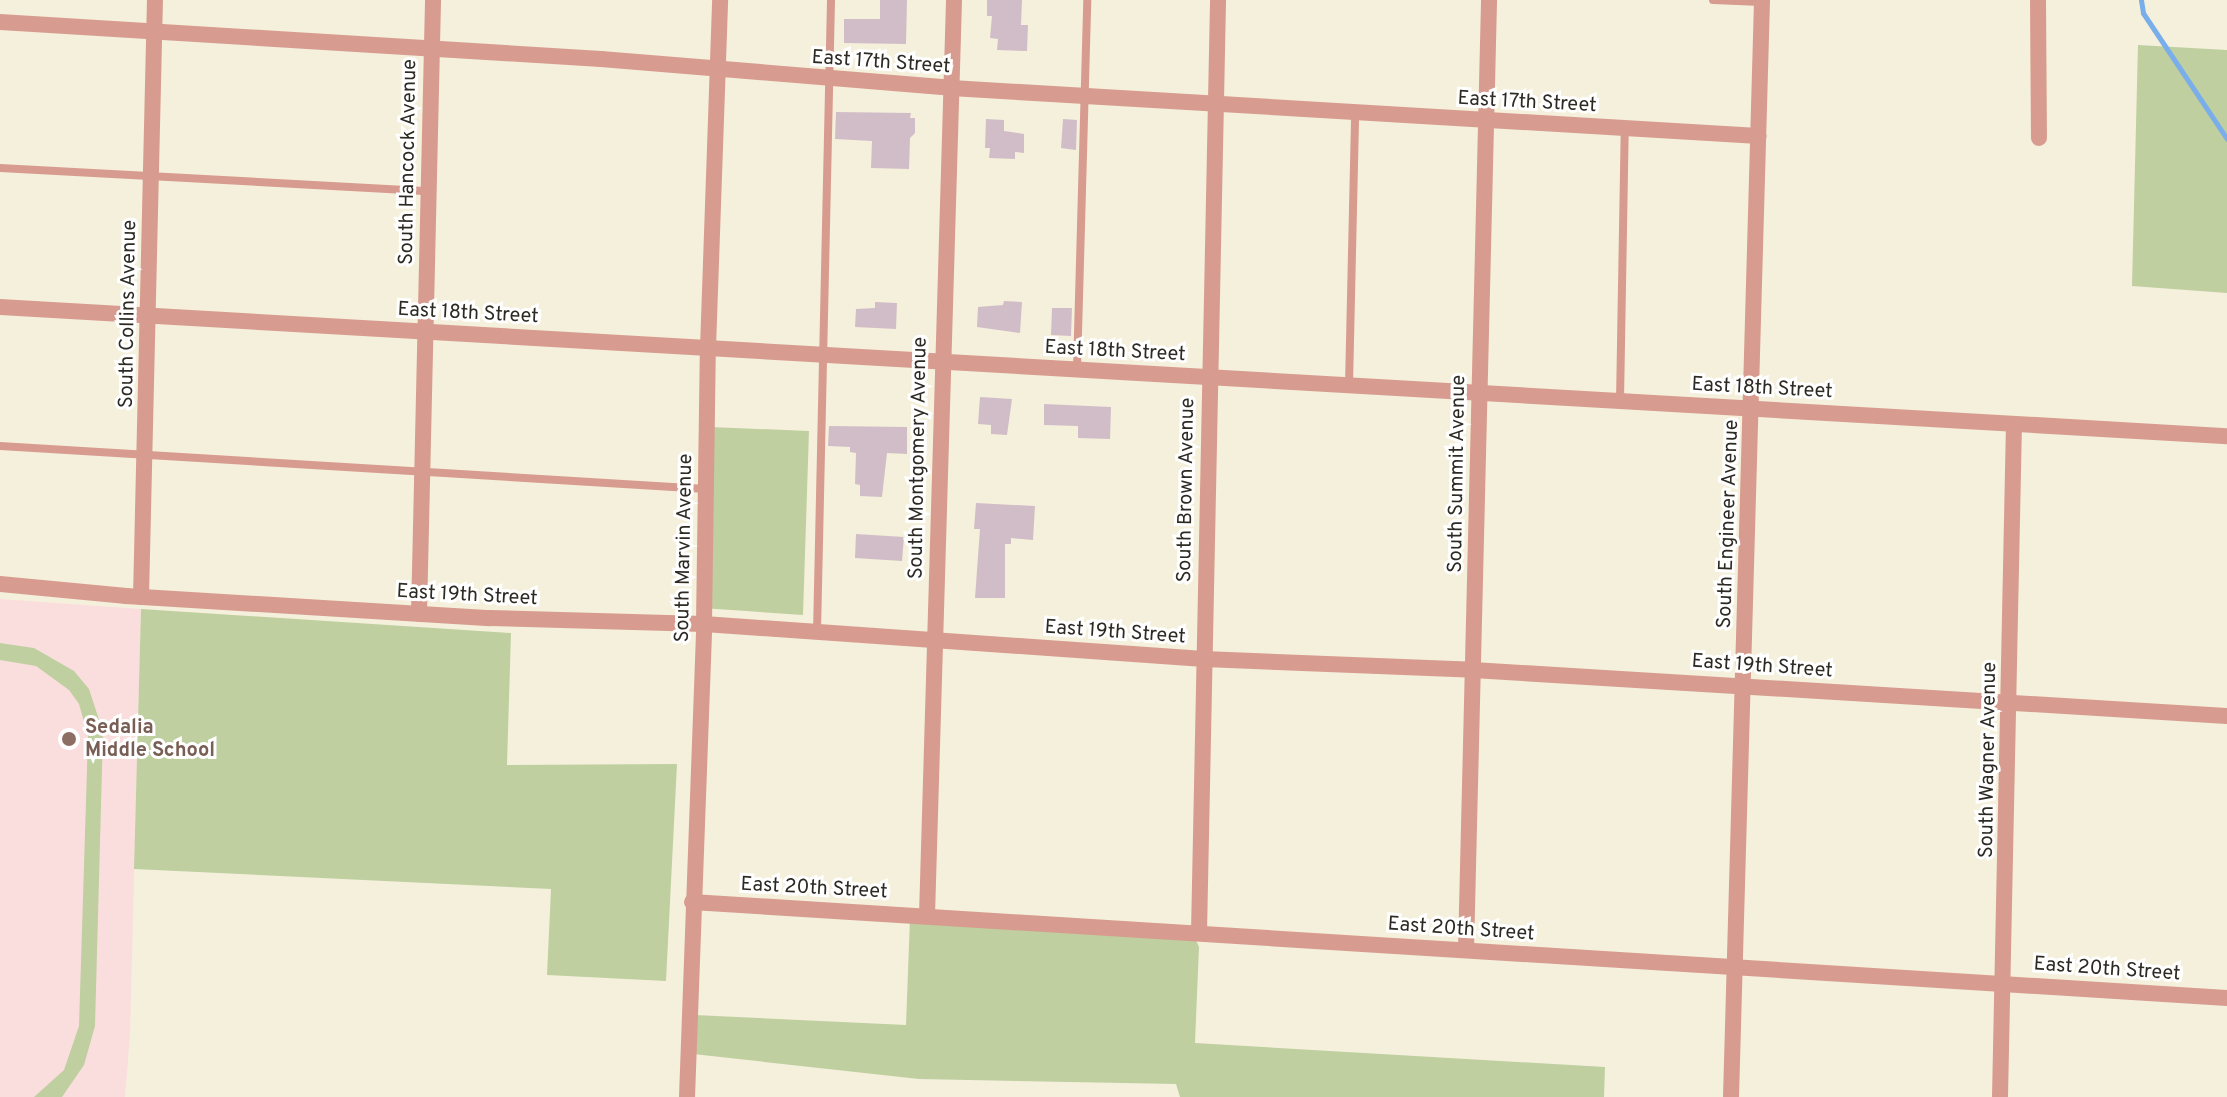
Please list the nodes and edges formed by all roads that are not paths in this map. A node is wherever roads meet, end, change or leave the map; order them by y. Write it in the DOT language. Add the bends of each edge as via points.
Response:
graph roads {
  1 [pos="155,0"];
  2 [pos="433,0"];
  3 [pos="720,0"];
  4 [pos="831,0"];
  5 [pos="954,0"];
  6 [pos="1087,0"];
  7 [pos="1218,0"];
  8 [pos="1489,0"];
  9 [pos="1713,0"];
  10 [pos="2038,0"];
  11 [pos="1762,1"];
  12 [pos="0,22"];
  13 [pos="154,32"];
  14 [pos="432,49"];
  15 [pos="719,70"];
  16 [pos="830,79"];
  17 [pos="951,88"];
  18 [pos="1084,97"];
  19 [pos="1216,104"];
  20 [pos="1355,113"];
  21 [pos="1486,121"];
  22 [pos="1625,128"];
  23 [pos="1759,136"];
  24 [pos="2039,138"];
  25 [pos="0,168"];
  26 [pos="152,176"];
  27 [pos="428,191"];
  28 [pos="0,307"];
  29 [pos="149,316"];
  30 [pos="425,332"];
  31 [pos="708,348"];
  32 [pos="825,355"];
  33 [pos="940,362"];
  34 [pos="1077,370"];
  35 [pos="1210,377"];
  36 [pos="1349,385"];
  37 [pos="1480,393"];
  38 [pos="1620,401"];
  39 [pos="1753,409"];
  40 [pos="2014,424"];
  41 [pos="2227,436"];
  42 [pos="0,446"];
  43 [pos="145,455"];
  44 [pos="422,472"];
  45 [pos="706,489"];
  46 [pos="0,584"];
  47 [pos="141,597"];
  48 [pos="419,614"];
  49 [pos="704,624"];
  50 [pos="817,632"];
  51 [pos="936,642"];
  52 [pos="1204,659"];
  53 [pos="1473,670"];
  54 [pos="1745,686"];
  55 [pos="2010,703"];
  56 [pos="2227,716"];
  57 [pos="692,902"];
  58 [pos="927,916"];
  59 [pos="1199,933"];
  60 [pos="1466,950"];
  61 [pos="1736,967"];
  62 [pos="2004,984"];
  63 [pos="2227,998"];
  64 [pos="687,1097"];
  65 [pos="1731,1097"];
  66 [pos="2000,1097"];
  1 -- 13 [label="street, South Collins Avenue"];
  2 -- 14 [label="street, South Hancock Avenue"];
  3 -- 15 [label="street, South Marvin Avenue"];
  4 -- 16 [label="lane"];
  5 -- 17 [label="street, South Montgomery Avenue"];
  6 -- 18 [label="lane"];
  7 -- 19 [label="street, South Brown Avenue"];
  8 -- 21 [label="street, South Summit Avenue"];
  9 -- 11 [label="lane"];
  10 -- 24 [label="street"];
  11 -- 23 [label="street, South Engineer Avenue"];
  12 -- 13 [label="street, East 17th Street"];
  13 -- 14 [label="street, East 17th Street"];
  13 -- 26 [label="street, South Collins Avenue"];
  14 -- 15 [label="street, East 17th Street"];
  14 -- 27 [label="street, South Hancock Avenue"];
  15 -- 16 [label="street, East 17th Street"];
  15 -- 31 [label="street, South Marvin Avenue"];
  16 -- 17 [label="street, East 17th Street"];
  16 -- 32 [label="lane"];
  17 -- 18 [label="street, East 17th Street"];
  17 -- 33 [label="street, South Montgomery Avenue"];
  18 -- 19 [label="street, East 17th Street"];
  18 -- 34 [label="lane"];
  19 -- 20 [label="street, East 17th Street"];
  19 -- 35 [label="street, South Brown Avenue"];
  20 -- 21 [label="street, East 17th Street"];
  20 -- 36 [label="lane"];
  21 -- 22 [label="street, East 17th Street"];
  21 -- 37 [label="street, South Summit Avenue"];
  22 -- 23 [label="street, East 17th Street"];
  22 -- 38 [label="lane"];
  23 -- 39 [label="street, South Engineer Avenue"];
  25 -- 26 [label="lane"];
  26 -- 27 [label="lane"];
  26 -- 29 [label="street, South Collins Avenue"];
  27 -- 30 [label="street, South Hancock Avenue"];
  28 -- 29 [label="street, East 18th Street"];
  29 -- 30 [label="street, East 18th Street"];
  29 -- 43 [label="street, South Collins Avenue"];
  30 -- 31 [label="street, East 18th Street"];
  30 -- 44 [label="street, South Hancock Avenue"];
  31 -- 32 [label="street, East 18th Street"];
  31 -- 45 [label="street, South Marvin Avenue"];
  32 -- 33 [label="street, East 18th Street"];
  32 -- 50 [label="lane"];
  33 -- 34 [label="street, East 18th Street"];
  33 -- 51 [label="street, South Montgomery Avenue"];
  34 -- 35 [label="street, East 18th Street"];
  35 -- 36 [label="street, East 18th Street"];
  35 -- 52 [label="street, South Brown Avenue"];
  36 -- 37 [label="street, East 18th Street"];
  37 -- 38 [label="street, East 18th Street"];
  37 -- 53 [label="street, South Summit Avenue"];
  38 -- 39 [label="street, East 18th Street"];
  39 -- 40 [label="street, East 18th Street"];
  39 -- 54 [label="street, South Engineer Avenue"];
  40 -- 41 [label="street, East 18th Street"];
  40 -- 55 [label="street, South Wagner Avenue"];
  42 -- 43 [label="lane"];
  43 -- 44 [label="lane"];
  43 -- 47 [label="street, South Collins Avenue"];
  44 -- 45 [label="lane"];
  44 -- 48 [label="street, South Hancock Avenue"];
  45 -- 49 [label="street, South Marvin Avenue"];
  46 -- 47 [label="street, East 19th Street"];
  47 -- 48 [label="street, East 19th Street"];
  48 -- 49 [label="street, East 19th Street"];
  49 -- 50 [label="street, East 19th Street"];
  49 -- 57 [label="street, South Marvin Avenue"];
  50 -- 51 [label="street, East 19th Street"];
  51 -- 52 [label="street, East 19th Street"];
  51 -- 58 [label="street, South Montgomery Avenue"];
  52 -- 53 [label="street, East 19th Street"];
  52 -- 59 [label="street, South Brown Avenue"];
  53 -- 54 [label="street, East 19th Street"];
  53 -- 60 [label="street, South Summit Avenue"];
  54 -- 55 [label="street, East 19th Street"];
  54 -- 61 [label="street, South Engineer Avenue"];
  55 -- 56 [label="street, East 19th Street"];
  55 -- 62 [label="street, South Wagner Avenue"];
  57 -- 58 [label="street, East 20th Street"];
  57 -- 64 [label="street, South Marvin Avenue"];
  58 -- 59 [label="street, East 20th Street"];
  59 -- 60 [label="street, East 20th Street"];
  60 -- 61 [label="street, East 20th Street"];
  61 -- 62 [label="street, East 20th Street"];
  61 -- 65 [label="street, South Engineer Avenue"];
  62 -- 63 [label="street, East 20th Street"];
  62 -- 66 [label="street, South Wagner Avenue"];
}
